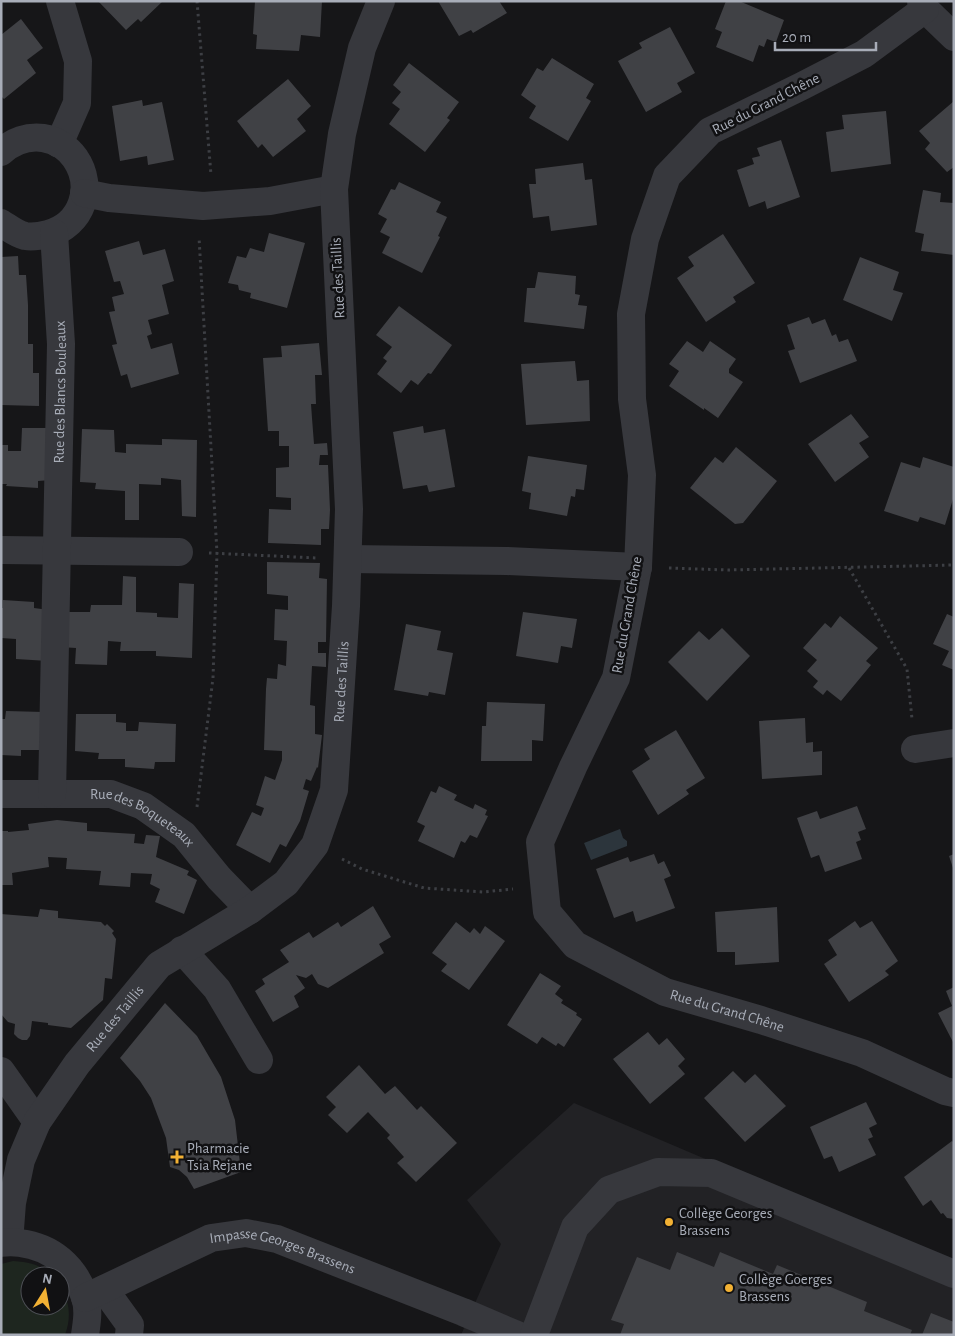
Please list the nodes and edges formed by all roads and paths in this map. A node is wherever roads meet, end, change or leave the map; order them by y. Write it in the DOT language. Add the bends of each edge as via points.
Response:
graph roads {
  1 [pos="60,1"];
  2 [pos="197,1"];
  3 [pos="382,1"];
  4 [pos="923,5"];
  5 [pos="954,37"];
  6 [pos="59,144"];
  7 [pos="1,152"];
  8 [pos="334,189"];
  9 [pos="84,193"];
  10 [pos="203,206"];
  11 [pos="1,224"];
  12 [pos="54,233"];
  13 [pos="1,550"];
  14 [pos="58,550"];
  15 [pos="179,552"];
  16 [pos="217,553"];
  17 [pos="348,559"];
  18 [pos="954,565"];
  19 [pos="638,567"];
  20 [pos="849,568"];
  21 [pos="954,743"];
  22 [pos="915,749"];
  23 [pos="1,794"];
  24 [pos="52,794"];
  25 [pos="184,835"];
  26 [pos="315,845"];
  27 [pos="544,887"];
  28 [pos="250,910"];
  29 [pos="182,950"];
  30 [pos="259,1060"];
  31 [pos="1,1071"];
  32 [pos="954,1093"];
  33 [pos="37,1122"];
  34 [pos="5,1242"];
  35 [pos="954,1274"];
  36 [pos="95,1293"];
  37 [pos="85,1335"];
  38 [pos="128,1335"];
  39 [pos="517,1335"];
  40 [pos="534,1335"];
  1 -- 6 [label="street" via="78,61 77,103"];
  2 -- 10 [label="path" via="211,178"];
  3 -- 8 [label="street, Rue des Taillis" via="362,48 342,134"];
  4 -- 5 [label="street, Rue du Grand Chêne"];
  4 -- 19 [label="street, Rue du Grand Chêne" via="864,54 710,131 667,176 645,239 631,314 632,398 642,475"];
  6 -- 7 [label="street" via="33,137 19,140"];
  6 -- 9 [label="street" via="79,165 84,178"];
  8 -- 10 [label="street" via="270,200"];
  8 -- 17 [label="street, Rue des Taillis"];
  9 -- 10 [label="street"];
  9 -- 12 [label="street" via="75,217"];
  10 -- 16 [label="path" via="199,232"];
  11 -- 12 [label="street" via="26,236"];
  12 -- 14 [label="street, Rue des Blancs Bouleaux" via="61,344"];
  13 -- 14 [label="street"];
  14 -- 15 [label="street"];
  14 -- 24 [label="street, Rue des Blancs Bouleaux"];
  15 -- 16 [label="path"];
  16 -- 17 [label="path"];
  16 -- 25 [label="path" via="213,678 196,815"];
  17 -- 19 [label="street"];
  17 -- 26 [label="street, Rue des Taillis" via="334,790"];
  18 -- 20 [label="path"];
  19 -- 20 [label="path" via="728,570"];
  19 -- 27 [label="street, Rue du Grand Chêne" via="616,678 540,842"];
  20 -- 22 [label="path" via="908,668"];
  21 -- 22 [label="street"];
  23 -- 24 [label="street, Rue des Boqueteaux"];
  24 -- 25 [label="street, Rue des Boqueteaux" via="111,794 143,806"];
  25 -- 28 [label="street, Rue des Boqueteaux"];
  26 -- 27 [label="path" via="362,869 424,888 484,892"];
  26 -- 28 [label="street, Rue des Taillis" via="286,883"];
  27 -- 32 [label="street, Rue du Grand Chêne" via="547,912 575,945 665,992 862,1053"];
  28 -- 29 [label="street, Rue des Taillis"];
  29 -- 30 [label="street" via="217,989"];
  29 -- 33 [label="street, Rue des Taillis" via="158,965 76,1064"];
  31 -- 33 [label="street"];
  33 -- 34 [label="street, Rue des Taillis" via="21,1160"];
  34 -- 36 [label="street" via="34,1245 57,1256"];
  35 -- 40 [label="street" via="711,1173 658,1172 609,1190 575,1227"];
  36 -- 37 [label="street"];
  36 -- 38 [label="street" via="130,1325"];
  36 -- 39 [label="street, Impasse Georges Brassens" via="211,1238 246,1233 277,1239"];
}
